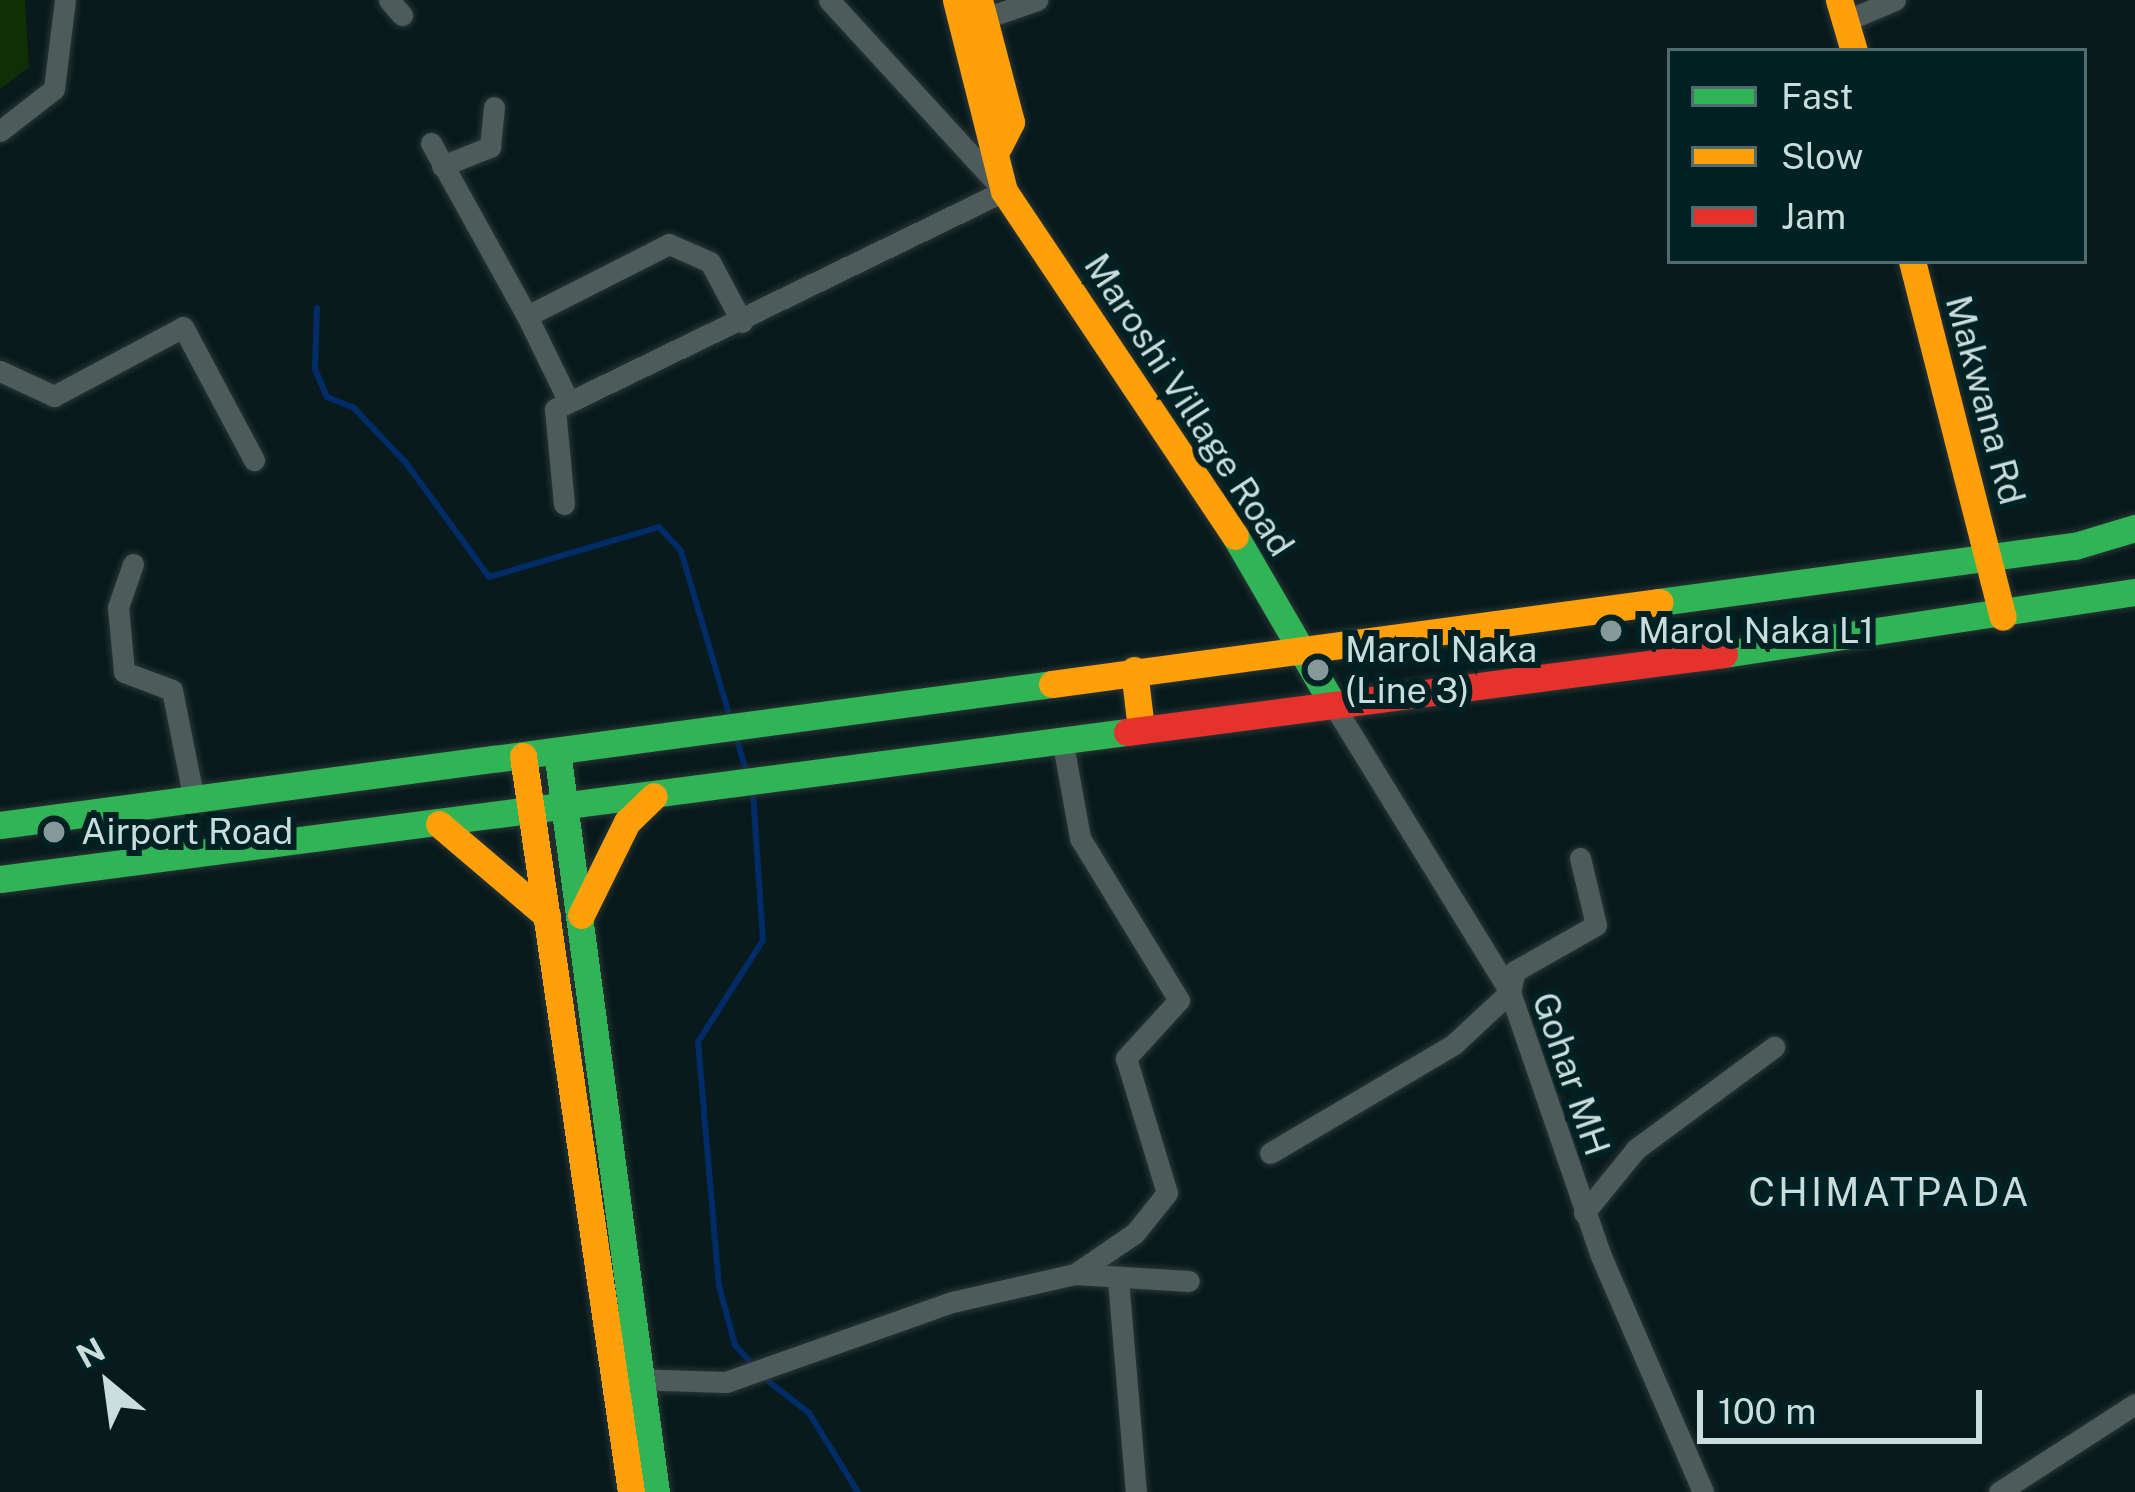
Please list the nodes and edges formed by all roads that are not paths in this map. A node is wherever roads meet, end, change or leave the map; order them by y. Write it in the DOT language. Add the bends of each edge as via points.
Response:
graph roads {
  1 [pos="64,0"];
  2 [pos="829,0"];
  3 [pos="1037,0"];
  4 [pos="1895,0"];
  5 [pos="1842,10"];
  6 [pos="970,11"];
  7 [pos="1853,48"];
  8 [pos="494,106"];
  9 [pos="0,131"];
  10 [pos="431,143"];
  11 [pos="442,166"];
  12 [pos="1004,190"];
  13 [pos="1913,264"];
  14 [pos="526,316"];
  15 [pos="742,322"];
  16 [pos="0,371"];
  17 [pos="569,402"];
  18 [pos="254,460"];
  19 [pos="564,504"];
  20 [pos="2135,528"];
  21 [pos="1989,557"];
  22 [pos="133,565"];
  23 [pos="2135,592"];
  24 [pos="2003,617"];
  25 [pos="1297,650"];
  26 [pos="1134,670"];
  27 [pos="1330,701"];
  28 [pos="1141,729"];
  29 [pos="1063,744"];
  30 [pos="557,751"];
  31 [pos="523,756"];
  32 [pos="654,796"];
  33 [pos="194,800"];
  34 [pos="567,806"];
  35 [pos="530,813"];
  36 [pos="439,824"];
  37 [pos="0,825"];
  38 [pos="1580,858"];
  39 [pos="0,879"];
  40 [pos="581,915"];
  41 [pos="547,916"];
  42 [pos="1510,992"];
  43 [pos="1774,1047"];
  44 [pos="1270,1153"];
  45 [pos="1584,1213"];
  46 [pos="1075,1274"];
  47 [pos="1118,1279"];
  48 [pos="1189,1281"];
  49 [pos="630,1379"];
  50 [pos="2135,1404"];
  51 [pos="631,1492"];
  52 [pos="656,1492"];
  53 [pos="1136,1492"];
  54 [pos="1703,1492"];
  55 [pos="1999,1492"];
  1 -- 9 [label="street" via="54,89"];
  2 -- 12 [label="street"];
  3 -- 6 [label="street"];
  4 -- 5 [label="street"];
  5 -- 7 [label="main road"];
  6 -- 12 [label="main road, Maroshi Village Road"];
  8 -- 11 [label="street" via="490,147"];
  10 -- 11 [label="street"];
  11 -- 14 [label="street"];
  12 -- 15 [label="street"];
  12 -- 25 [label="main road, Maroshi Village Road" via="1237,539"];
  13 -- 21 [label="main road, Makwana Rd"];
  14 -- 15 [label="street" via="669,244 710,262"];
  14 -- 17 [label="street"];
  15 -- 17 [label="street"];
  16 -- 18 [label="street" via="54,396 183,327"];
  17 -- 19 [label="street" via="555,409"];
  20 -- 21 [label="main road"];
  21 -- 24 [label="main road, Makwana Rd"];
  21 -- 25 [label="main road"];
  22 -- 33 [label="street" via="118,607 124,672 172,689"];
  23 -- 24 [label="main road"];
  24 -- 27 [label="main road"];
  25 -- 26 [label="main road"];
  25 -- 27 [label="main road, Maroshi Village Road"];
  26 -- 28 [label="main road"];
  26 -- 30 [label="main road"];
  27 -- 28 [label="main road"];
  27 -- 42 [label="street, Gohar MH"];
  28 -- 29 [label="main road"];
  29 -- 32 [label="main road"];
  29 -- 46 [label="street" via="1080,838 1179,1000 1126,1058 1168,1168 1167,1193 1135,1233"];
  30 -- 31 [label="main road"];
  30 -- 34 [label="main road"];
  31 -- 33 [label="main road"];
  31 -- 35 [label="main road"];
  32 -- 34 [label="main road"];
  32 -- 40 [label="main road" via="627,822"];
  33 -- 37 [label="main road"];
  34 -- 35 [label="main road"];
  34 -- 40 [label="main road"];
  35 -- 36 [label="main road"];
  35 -- 41 [label="main road"];
  36 -- 39 [label="main road"];
  36 -- 41 [label="main road"];
  38 -- 42 [label="street" via="1597,925 1515,970"];
  40 -- 49 [label="main road"];
  41 -- 49 [label="main road"];
  42 -- 44 [label="street" via="1394,1084"];
  42 -- 45 [label="street, Gohar MH"];
  43 -- 45 [label="street" via="1636,1149"];
  45 -- 54 [label="street, Gohar MH"];
  46 -- 47 [label="street"];
  46 -- 49 [label="street" via="726,1382"];
  47 -- 48 [label="street"];
  47 -- 53 [label="street"];
  49 -- 51 [label="main road"];
  49 -- 52 [label="main road"];
  50 -- 55 [label="street"];
}
